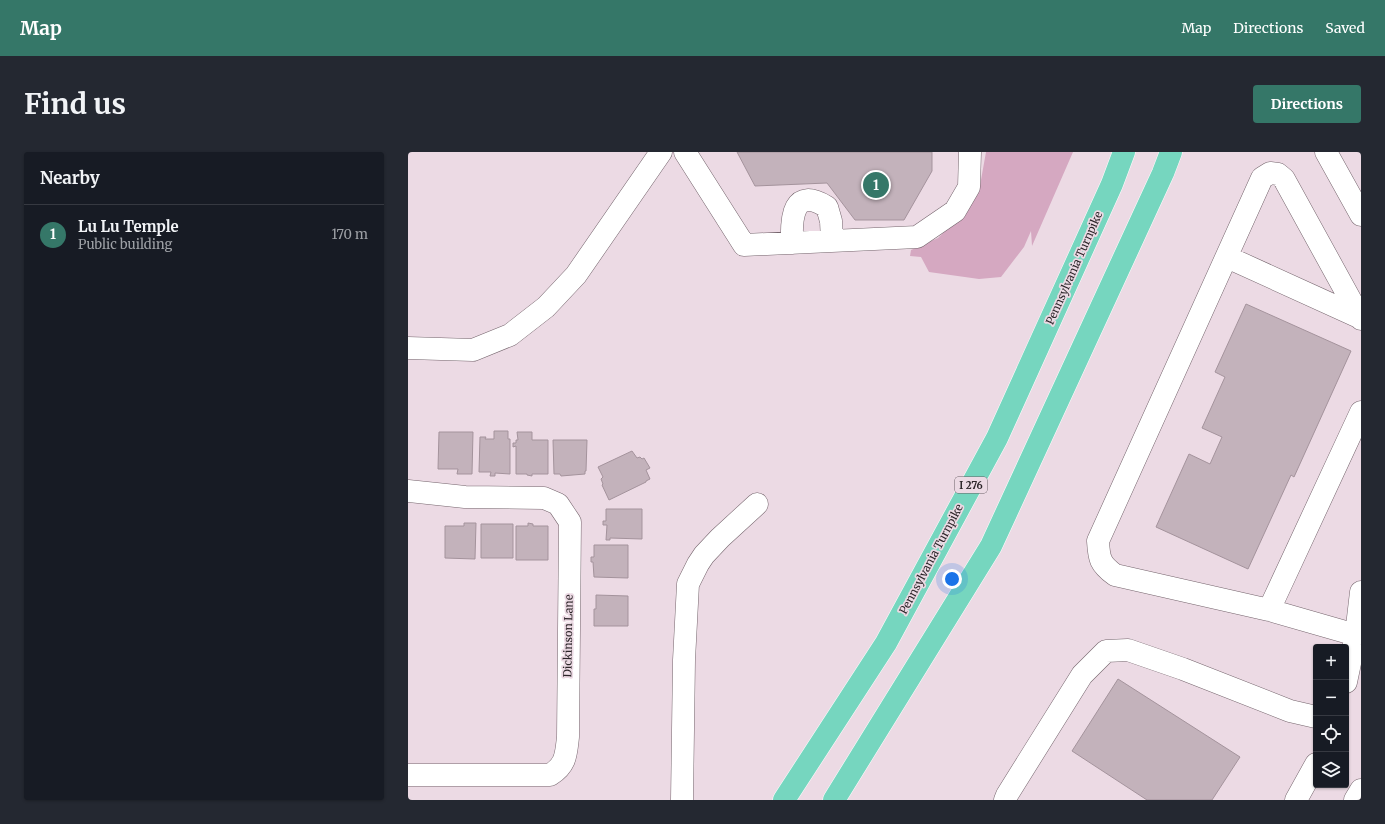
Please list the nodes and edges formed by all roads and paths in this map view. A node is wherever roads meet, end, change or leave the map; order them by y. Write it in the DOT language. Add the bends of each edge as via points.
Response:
graph roads {
  1 [pos="660,152"];
  2 [pos="685,152"];
  3 [pos="970,152"];
  4 [pos="1124,152"];
  5 [pos="1171,152"];
  6 [pos="1326,152"];
  7 [pos="1361,215"];
  8 [pos="832,241"];
  9 [pos="792,243"];
  10 [pos="1226,257"];
  11 [pos="1361,319"];
  12 [pos="408,348"];
  13 [pos="1361,412"];
  14 [pos="408,491"];
  15 [pos="757,504"];
  16 [pos="1361,592"];
  17 [pos="1269,610"];
  18 [pos="1359,623"];
  19 [pos="1346,680"];
  20 [pos="1313,715"];
  21 [pos="1313,769"];
  22 [pos="408,775"];
  23 [pos="1361,790"];
  24 [pos="682,800"];
  25 [pos="784,800"];
  26 [pos="834,800"];
  27 [pos="1005,800"];
  28 [pos="1296,800"];
  29 [pos="1355,800"];
  1 -- 12 [label="street" via="576,275 546,307 510,335 473,350"];
  2 -- 9 [label="street" via="744,245"];
  3 -- 8 [label="street" via="969,187 955,211 917,237"];
  4 -- 25 [label="highway, Pennsylvania Turnpike / I 276" via="1112,184 997,438 886,643"];
  5 -- 26 [label="highway" via="991,546"];
  6 -- 7 [label="street"];
  8 -- 9 [label="street"];
  8 -- 9 [label="street" via="827,207 808,199 800,202 793,213"];
  10 -- 11 [label="street"];
  10 -- 11 [label="street" via="1262,178 1270,172 1278,174 1284,179"];
  10 -- 17 [label="street" via="1098,541 1098,555 1104,567 1115,575"];
  13 -- 17 [label="street"];
  14 -- 22 [label="street, Dickinson Lane" via="465,497 544,498 558,504 570,522 568,737 566,754 560,769 550,775"];
  15 -- 24 [label="street" via="704,555 688,584"];
  16 -- 18 [label="street"];
  17 -- 18 [label="street"];
  18 -- 19 [label="street"];
  20 -- 27 [label="street" via="1290,710 1128,650 1106,651 1082,675"];
  21 -- 28 [label="street"];
  23 -- 29 [label="street"];
}
